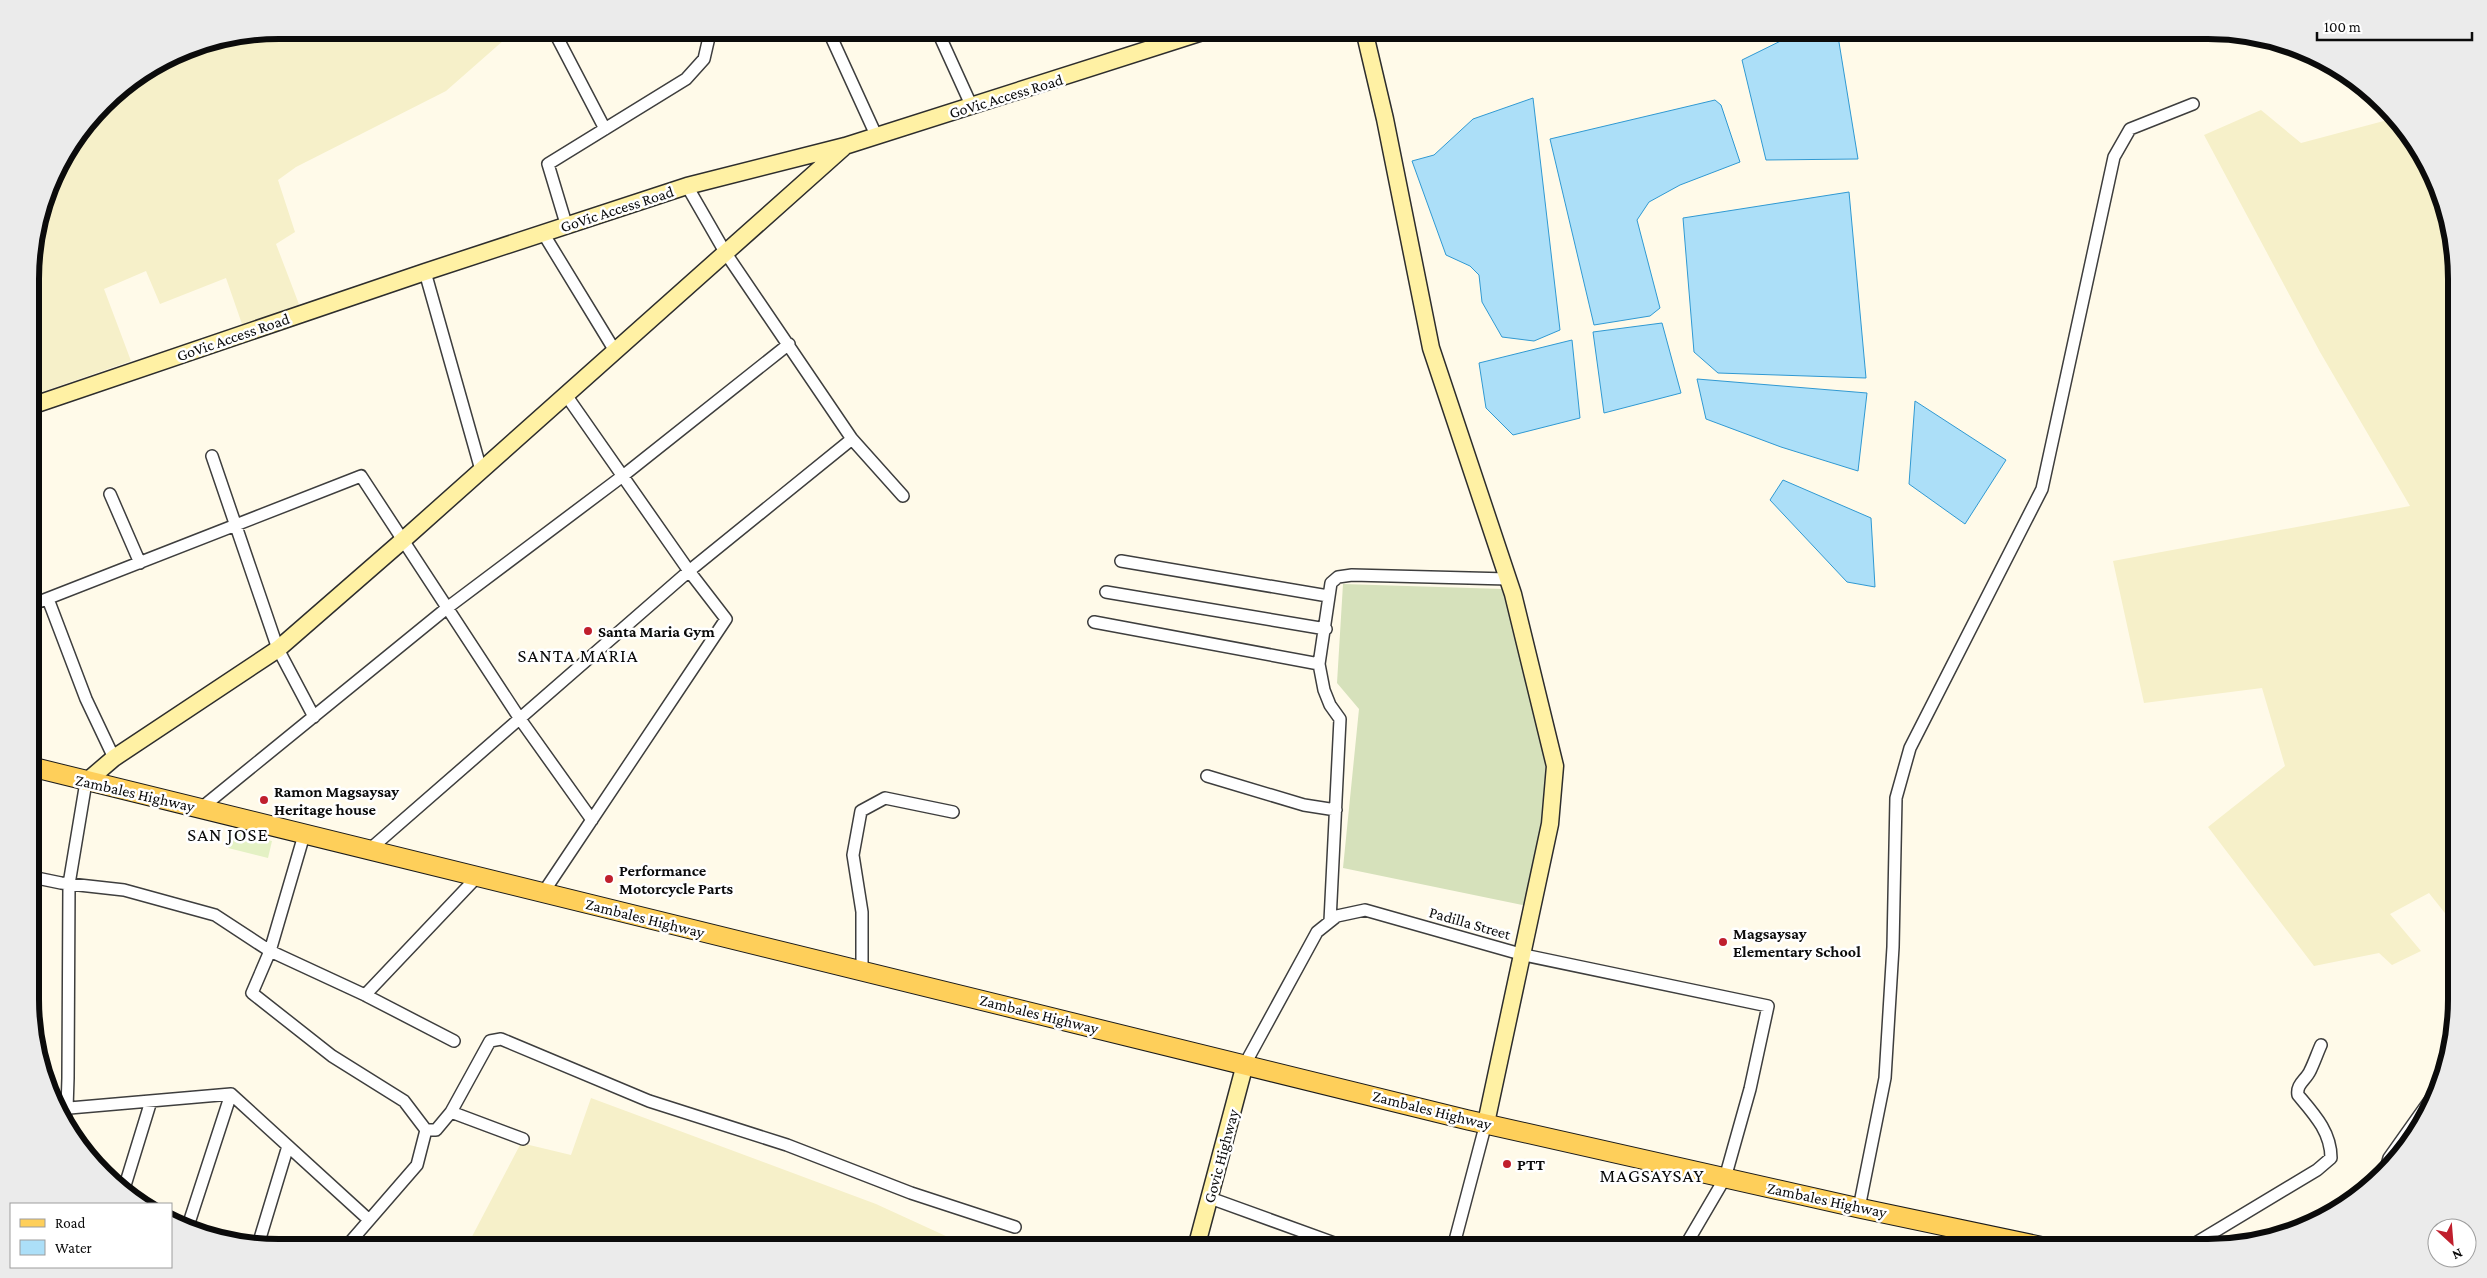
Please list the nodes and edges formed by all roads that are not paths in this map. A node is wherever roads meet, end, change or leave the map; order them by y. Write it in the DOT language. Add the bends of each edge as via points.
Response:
graph roads {
  1 [pos="558,39"];
  2 [pos="709,39"];
  3 [pos="832,39"];
  4 [pos="942,39"];
  5 [pos="1181,39"];
  6 [pos="1366,39"];
  7 [pos="2193,104"];
  8 [pos="972,107"];
  9 [pos="605,129"];
  10 [pos="876,135"];
  11 [pos="844,146"];
  12 [pos="687,186"];
  13 [pos="566,227"];
  14 [pos="543,233"];
  15 [pos="725,252"];
  16 [pos="425,272"];
  17 [pos="789,344"];
  18 [pos="615,351"];
  19 [pos="566,395"];
  20 [pos="39,403"];
  21 [pos="852,439"];
  22 [pos="212,456"];
  23 [pos="481,470"];
  24 [pos="624,475"];
  25 [pos="110,494"];
  26 [pos="903,496"];
  27 [pos="235,526"];
  28 [pos="402,541"];
  29 [pos="1121,560"];
  30 [pos="140,563"];
  31 [pos="689,571"];
  32 [pos="1508,579"];
  33 [pos="1106,592"];
  34 [pos="1328,596"];
  35 [pos="48,598"];
  36 [pos="39,602"];
  37 [pos="448,608"];
  38 [pos="1094,622"];
  39 [pos="1326,629"];
  40 [pos="278,649"];
  41 [pos="1319,664"];
  42 [pos="314,717"];
  43 [pos="520,719"];
  44 [pos="114,758"];
  45 [pos="39,770"];
  46 [pos="1207,776"];
  47 [pos="86,782"];
  48 [pos="200,809"];
  49 [pos="1336,810"];
  50 [pos="953,812"];
  51 [pos="592,820"];
  52 [pos="304,835"];
  53 [pos="369,850"];
  54 [pos="477,877"];
  55 [pos="39,878"];
  56 [pos="69,884"];
  57 [pos="543,893"];
  58 [pos="1330,921"];
  59 [pos="270,951"];
  60 [pos="1524,955"];
  61 [pos="862,971"];
  62 [pos="365,995"];
  63 [pos="454,1041"];
  64 [pos="2321,1045"];
  65 [pos="1245,1064"];
  66 [pos="231,1094"];
  67 [pos="151,1101"];
  68 [pos="63,1103"];
  69 [pos="68,1112"];
  70 [pos="451,1112"];
  71 [pos="1486,1124"];
  72 [pos="2413,1124"];
  73 [pos="426,1130"];
  74 [pos="523,1139"];
  75 [pos="288,1146"];
  76 [pos="2394,1151"];
  77 [pos="1725,1178"];
  78 [pos="126,1184"];
  79 [pos="1210,1198"];
  80 [pos="1859,1208"];
  81 [pos="368,1219"];
  82 [pos="189,1222"];
  83 [pos="1015,1227"];
  84 [pos="260,1239"];
  85 [pos="352,1239"];
  86 [pos="1199,1239"];
  87 [pos="1323,1239"];
  88 [pos="1455,1239"];
  89 [pos="1689,1239"];
  90 [pos="2005,1239"];
  91 [pos="2204,1239"];
  1 -- 9 [label="street"];
  2 -- 9 [label="street" via="704,59 686,79"];
  3 -- 10 [label="street"];
  4 -- 8 [label="street"];
  5 -- 8 [label="street, GoVic Access Road"];
  6 -- 32 [label="street" via="1431,348"];
  7 -- 80 [label="street" via="2130,129 2114,157 2042,488 1910,748 1896,798 1893,947 1885,1078"];
  8 -- 10 [label="street, GoVic Access Road"];
  9 -- 13 [label="street" via="548,164"];
  10 -- 11 [label="street, GoVic Access Road"];
  11 -- 12 [label="street, GoVic Access Road"];
  11 -- 15 [label="street"];
  12 -- 13 [label="street, GoVic Access Road"];
  12 -- 15 [label="street"];
  13 -- 14 [label="street, GoVic Access Road"];
  14 -- 16 [label="street, GoVic Access Road"];
  14 -- 18 [label="street"];
  15 -- 17 [label="street"];
  15 -- 18 [label="street"];
  16 -- 20 [label="street, GoVic Access Road"];
  16 -- 23 [label="street"];
  17 -- 21 [label="street"];
  17 -- 24 [label="street"];
  18 -- 19 [label="street"];
  19 -- 23 [label="street"];
  19 -- 24 [label="street"];
  21 -- 26 [label="street"];
  21 -- 31 [label="street"];
  22 -- 27 [label="street"];
  23 -- 28 [label="street"];
  24 -- 31 [label="street"];
  24 -- 37 [label="street"];
  25 -- 30 [label="street"];
  27 -- 28 [label="street" via="361,476"];
  27 -- 30 [label="street"];
  27 -- 40 [label="street"];
  28 -- 37 [label="street"];
  28 -- 40 [label="street"];
  29 -- 34 [label="street"];
  30 -- 35 [label="street"];
  31 -- 43 [label="street"];
  31 -- 51 [label="street" via="726,619"];
  32 -- 34 [label="street" via="1352,575 1338,577 1331,583"];
  32 -- 60 [label="street" via="1555,766 1550,824"];
  33 -- 39 [label="street"];
  34 -- 39 [label="street"];
  35 -- 36 [label="street"];
  35 -- 44 [label="street" via="86,699"];
  37 -- 42 [label="street"];
  37 -- 43 [label="street"];
  38 -- 41 [label="street"];
  39 -- 41 [label="street"];
  40 -- 42 [label="street"];
  40 -- 44 [label="street"];
  41 -- 49 [label="street" via="1324,690 1340,719"];
  42 -- 48 [label="street"];
  43 -- 51 [label="street"];
  43 -- 53 [label="street"];
  44 -- 47 [label="street"];
  45 -- 47 [label="main road, Zambales Highway"];
  46 -- 49 [label="street" via="1304,805"];
  47 -- 48 [label="main road, Zambales Highway"];
  47 -- 56 [label="street"];
  48 -- 52 [label="main road, Zambales Highway"];
  49 -- 58 [label="street"];
  50 -- 61 [label="street" via="885,798 861,811 854,855 862,912"];
  51 -- 57 [label="street"];
  52 -- 53 [label="main road, Zambales Highway"];
  52 -- 59 [label="street"];
  53 -- 54 [label="main road, Zambales Highway"];
  54 -- 57 [label="main road, Zambales Highway"];
  54 -- 62 [label="street"];
  55 -- 56 [label="street"];
  56 -- 59 [label="street" via="124,890 215,915"];
  56 -- 68 [label="street"];
  57 -- 61 [label="main road, Zambales Highway"];
  58 -- 60 [label="street, Padilla Street" via="1336,916 1365,910"];
  58 -- 65 [label="street, Padilla Street" via="1317,932"];
  59 -- 62 [label="street"];
  59 -- 73 [label="street" via="252,993 332,1056 404,1101"];
  60 -- 71 [label="street"];
  60 -- 77 [label="street, Padilla Street" via="1768,1006 1750,1089"];
  61 -- 65 [label="main road, Zambales Highway"];
  62 -- 63 [label="street"];
  64 -- 91 [label="street" via="2309,1074 2297,1091 2331,1143 2331,1158 2317,1170"];
  65 -- 71 [label="main road, Zambales Highway"];
  65 -- 79 [label="street, Govic Highway"];
  66 -- 67 [label="street"];
  66 -- 75 [label="street"];
  66 -- 82 [label="street"];
  67 -- 69 [label="street"];
  67 -- 78 [label="street"];
  70 -- 73 [label="street" via="436,1130"];
  70 -- 74 [label="street"];
  70 -- 83 [label="street" via="490,1041 501,1039 649,1101 787,1145 911,1193"];
  71 -- 77 [label="main road, Zambales Highway"];
  71 -- 88 [label="street"];
  72 -- 76 [label="street"];
  73 -- 81 [label="street" via="417,1165"];
  75 -- 81 [label="street"];
  75 -- 84 [label="street"];
  77 -- 80 [label="main road, Zambales Highway"];
  77 -- 89 [label="street"];
  79 -- 86 [label="street, Govic Highway"];
  79 -- 87 [label="street"];
  80 -- 90 [label="main road, Zambales Highway"];
  81 -- 85 [label="street"];
}
